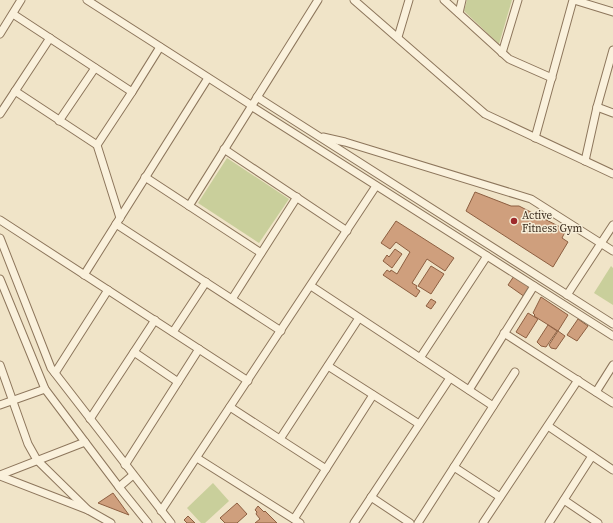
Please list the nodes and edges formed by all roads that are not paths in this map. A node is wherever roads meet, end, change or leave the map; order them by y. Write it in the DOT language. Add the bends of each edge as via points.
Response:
graph roads {
  1 [pos="21,0"];
  2 [pos="87,0"];
  3 [pos="318,0"];
  4 [pos="354,0"];
  5 [pos="409,0"];
  6 [pos="444,0"];
  7 [pos="462,0"];
  8 [pos="518,0"];
  9 [pos="574,0"];
  10 [pos="613,12"];
  11 [pos="13,14"];
  12 [pos="458,14"];
  13 [pos="0,34"];
  14 [pos="398,37"];
  15 [pos="50,38"];
  16 [pos="160,47"];
  17 [pos="613,50"];
  18 [pos="502,53"];
  19 [pos="95,68"];
  20 [pos="208,78"];
  21 [pos="552,78"];
  22 [pos="15,91"];
  23 [pos="132,92"];
  24 [pos="257,97"];
  25 [pos="251,106"];
  26 [pos="597,107"];
  27 [pos="613,113"];
  28 [pos="0,114"];
  29 [pos="59,121"];
  30 [pos="317,135"];
  31 [pos="535,138"];
  32 [pos="97,145"];
  33 [pos="224,149"];
  34 [pos="585,161"];
  35 [pos="613,174"];
  36 [pos="145,177"];
  37 [pos="376,186"];
  38 [pos="297,198"];
  39 [pos="189,206"];
  40 [pos="0,220"];
  41 [pos="118,221"];
  42 [pos="613,225"];
  43 [pos="347,231"];
  44 [pos="0,240"];
  45 [pos="601,243"];
  46 [pos="613,251"];
  47 [pos="261,253"];
  48 [pos="487,256"];
  49 [pos="84,275"];
  50 [pos="0,279"];
  51 [pos="206,282"];
  52 [pos="310,286"];
  53 [pos="534,286"];
  54 [pos="108,290"];
  55 [pos="567,295"];
  56 [pos="232,299"];
  57 [pos="359,318"];
  58 [pos="155,320"];
  59 [pos="613,324"];
  60 [pos="281,331"];
  61 [pos="173,332"];
  62 [pos="504,333"];
  63 [pos="613,336"];
  64 [pos="199,349"];
  65 [pos="134,352"];
  66 [pos="420,358"];
  67 [pos="0,365"];
  68 [pos="613,365"];
  69 [pos="328,366"];
  70 [pos="515,372"];
  71 [pos="55,373"];
  72 [pos="450,378"];
  73 [pos="578,380"];
  74 [pos="248,381"];
  75 [pos="178,382"];
  76 [pos="45,389"];
  77 [pos="469,390"];
  78 [pos="596,392"];
  79 [pos="372,395"];
  80 [pos="13,400"];
  81 [pos="613,402"];
  82 [pos="0,405"];
  83 [pos="493,406"];
  84 [pos="230,407"];
  85 [pos="90,419"];
  86 [pos="419,424"];
  87 [pos="548,426"];
  88 [pos="280,439"];
  89 [pos="85,442"];
  90 [pos="592,456"];
  91 [pos="197,458"];
  92 [pos="37,460"];
  93 [pos="126,465"];
  94 [pos="454,467"];
  95 [pos="326,469"];
  96 [pos="613,470"];
  97 [pos="133,475"];
  98 [pos="0,476"];
  99 [pos="119,487"];
  100 [pos="371,497"];
  101 [pos="500,497"];
  102 [pos="564,500"];
  103 [pos="88,510"];
  104 [pos="161,511"];
  105 [pos="297,521"];
  106 [pos="111,523"];
  107 [pos="148,523"];
  108 [pos="171,523"];
  109 [pos="354,523"];
  110 [pos="409,523"];
  111 [pos="418,523"];
  112 [pos="483,523"];
  113 [pos="550,523"];
  114 [pos="598,523"];
  1 -- 11 [label="street"];
  2 -- 16 [label="street"];
  3 -- 24 [label="street"];
  4 -- 14 [label="street"];
  5 -- 14 [label="street"];
  6 -- 12 [label="street"];
  7 -- 12 [label="street"];
  8 -- 18 [label="street"];
  9 -- 10 [label="street"];
  9 -- 21 [label="street"];
  11 -- 13 [label="street"];
  11 -- 15 [label="street"];
  12 -- 18 [label="street"];
  14 -- 31 [label="street" via="485,114"];
  15 -- 19 [label="street"];
  15 -- 22 [label="street"];
  16 -- 20 [label="street"];
  16 -- 23 [label="street"];
  17 -- 26 [label="street"];
  18 -- 21 [label="street" via="509,59"];
  19 -- 23 [label="street"];
  19 -- 29 [label="street"];
  20 -- 25 [label="street"];
  20 -- 36 [label="street"];
  21 -- 31 [label="street"];
  22 -- 28 [label="street"];
  22 -- 29 [label="street"];
  23 -- 32 [label="street"];
  24 -- 25 [label="street"];
  24 -- 30 [label="street"];
  25 -- 33 [label="street"];
  25 -- 37 [label="street"];
  26 -- 27 [label="street"];
  26 -- 34 [label="street"];
  29 -- 32 [label="street"];
  30 -- 45 [label="street" via="531,199"];
  30 -- 55 [label="street"];
  31 -- 34 [label="street"];
  32 -- 41 [label="street"];
  33 -- 38 [label="street"];
  33 -- 39 [label="street"];
  34 -- 35 [label="street"];
  36 -- 39 [label="street"];
  36 -- 41 [label="street"];
  37 -- 43 [label="street"];
  37 -- 48 [label="street"];
  38 -- 43 [label="street"];
  38 -- 47 [label="street"];
  39 -- 47 [label="street"];
  40 -- 49 [label="street"];
  41 -- 49 [label="street"];
  41 -- 51 [label="street"];
  42 -- 45 [label="street"];
  43 -- 52 [label="street"];
  44 -- 71 [label="street"];
  45 -- 46 [label="street"];
  45 -- 55 [label="street"];
  47 -- 56 [label="street"];
  48 -- 53 [label="street"];
  48 -- 66 [label="street"];
  49 -- 54 [label="street"];
  50 -- 76 [label="street"];
  51 -- 56 [label="street"];
  51 -- 61 [label="street"];
  52 -- 57 [label="street"];
  52 -- 60 [label="street"];
  53 -- 62 [label="street"];
  53 -- 63 [label="street"];
  54 -- 58 [label="street"];
  54 -- 71 [label="street"];
  55 -- 59 [label="street"];
  56 -- 60 [label="street"];
  57 -- 66 [label="street"];
  57 -- 69 [label="street"];
  58 -- 61 [label="street"];
  58 -- 65 [label="street"];
  60 -- 74 [label="street"];
  61 -- 64 [label="street"];
  62 -- 73 [label="street"];
  62 -- 77 [label="street"];
  64 -- 74 [label="street"];
  64 -- 75 [label="street"];
  65 -- 75 [label="street"];
  65 -- 85 [label="street"];
  66 -- 72 [label="street"];
  67 -- 80 [label="street"];
  68 -- 78 [label="street"];
  69 -- 79 [label="street"];
  69 -- 88 [label="street"];
  70 -- 83 [label="street"];
  71 -- 85 [label="street"];
  72 -- 77 [label="street"];
  72 -- 86 [label="street"];
  73 -- 78 [label="street"];
  73 -- 87 [label="street"];
  74 -- 84 [label="street"];
  75 -- 93 [label="street"];
  76 -- 80 [label="street"];
  76 -- 89 [label="street"];
  77 -- 83 [label="street"];
  78 -- 81 [label="street"];
  79 -- 86 [label="street"];
  79 -- 95 [label="street"];
  80 -- 82 [label="street"];
  80 -- 92 [label="street" via="28,444"];
  83 -- 94 [label="street"];
  84 -- 88 [label="street"];
  84 -- 91 [label="street"];
  85 -- 93 [label="street"];
  86 -- 100 [label="street"];
  87 -- 90 [label="street"];
  87 -- 101 [label="street"];
  88 -- 95 [label="street"];
  89 -- 92 [label="street"];
  89 -- 99 [label="street"];
  90 -- 96 [label="street"];
  90 -- 102 [label="street"];
  91 -- 104 [label="street"];
  91 -- 105 [label="street"];
  92 -- 98 [label="street"];
  92 -- 103 [label="street"];
  93 -- 97 [label="street"];
  94 -- 101 [label="street"];
  94 -- 111 [label="street"];
  95 -- 105 [label="street"];
  97 -- 99 [label="street"];
  97 -- 104 [label="street"];
  98 -- 103 [label="street"];
  99 -- 107 [label="street"];
  100 -- 109 [label="street"];
  100 -- 110 [label="street"];
  101 -- 112 [label="street"];
  102 -- 113 [label="street"];
  102 -- 114 [label="street"];
  103 -- 106 [label="street"];
  104 -- 108 [label="street"];
}
